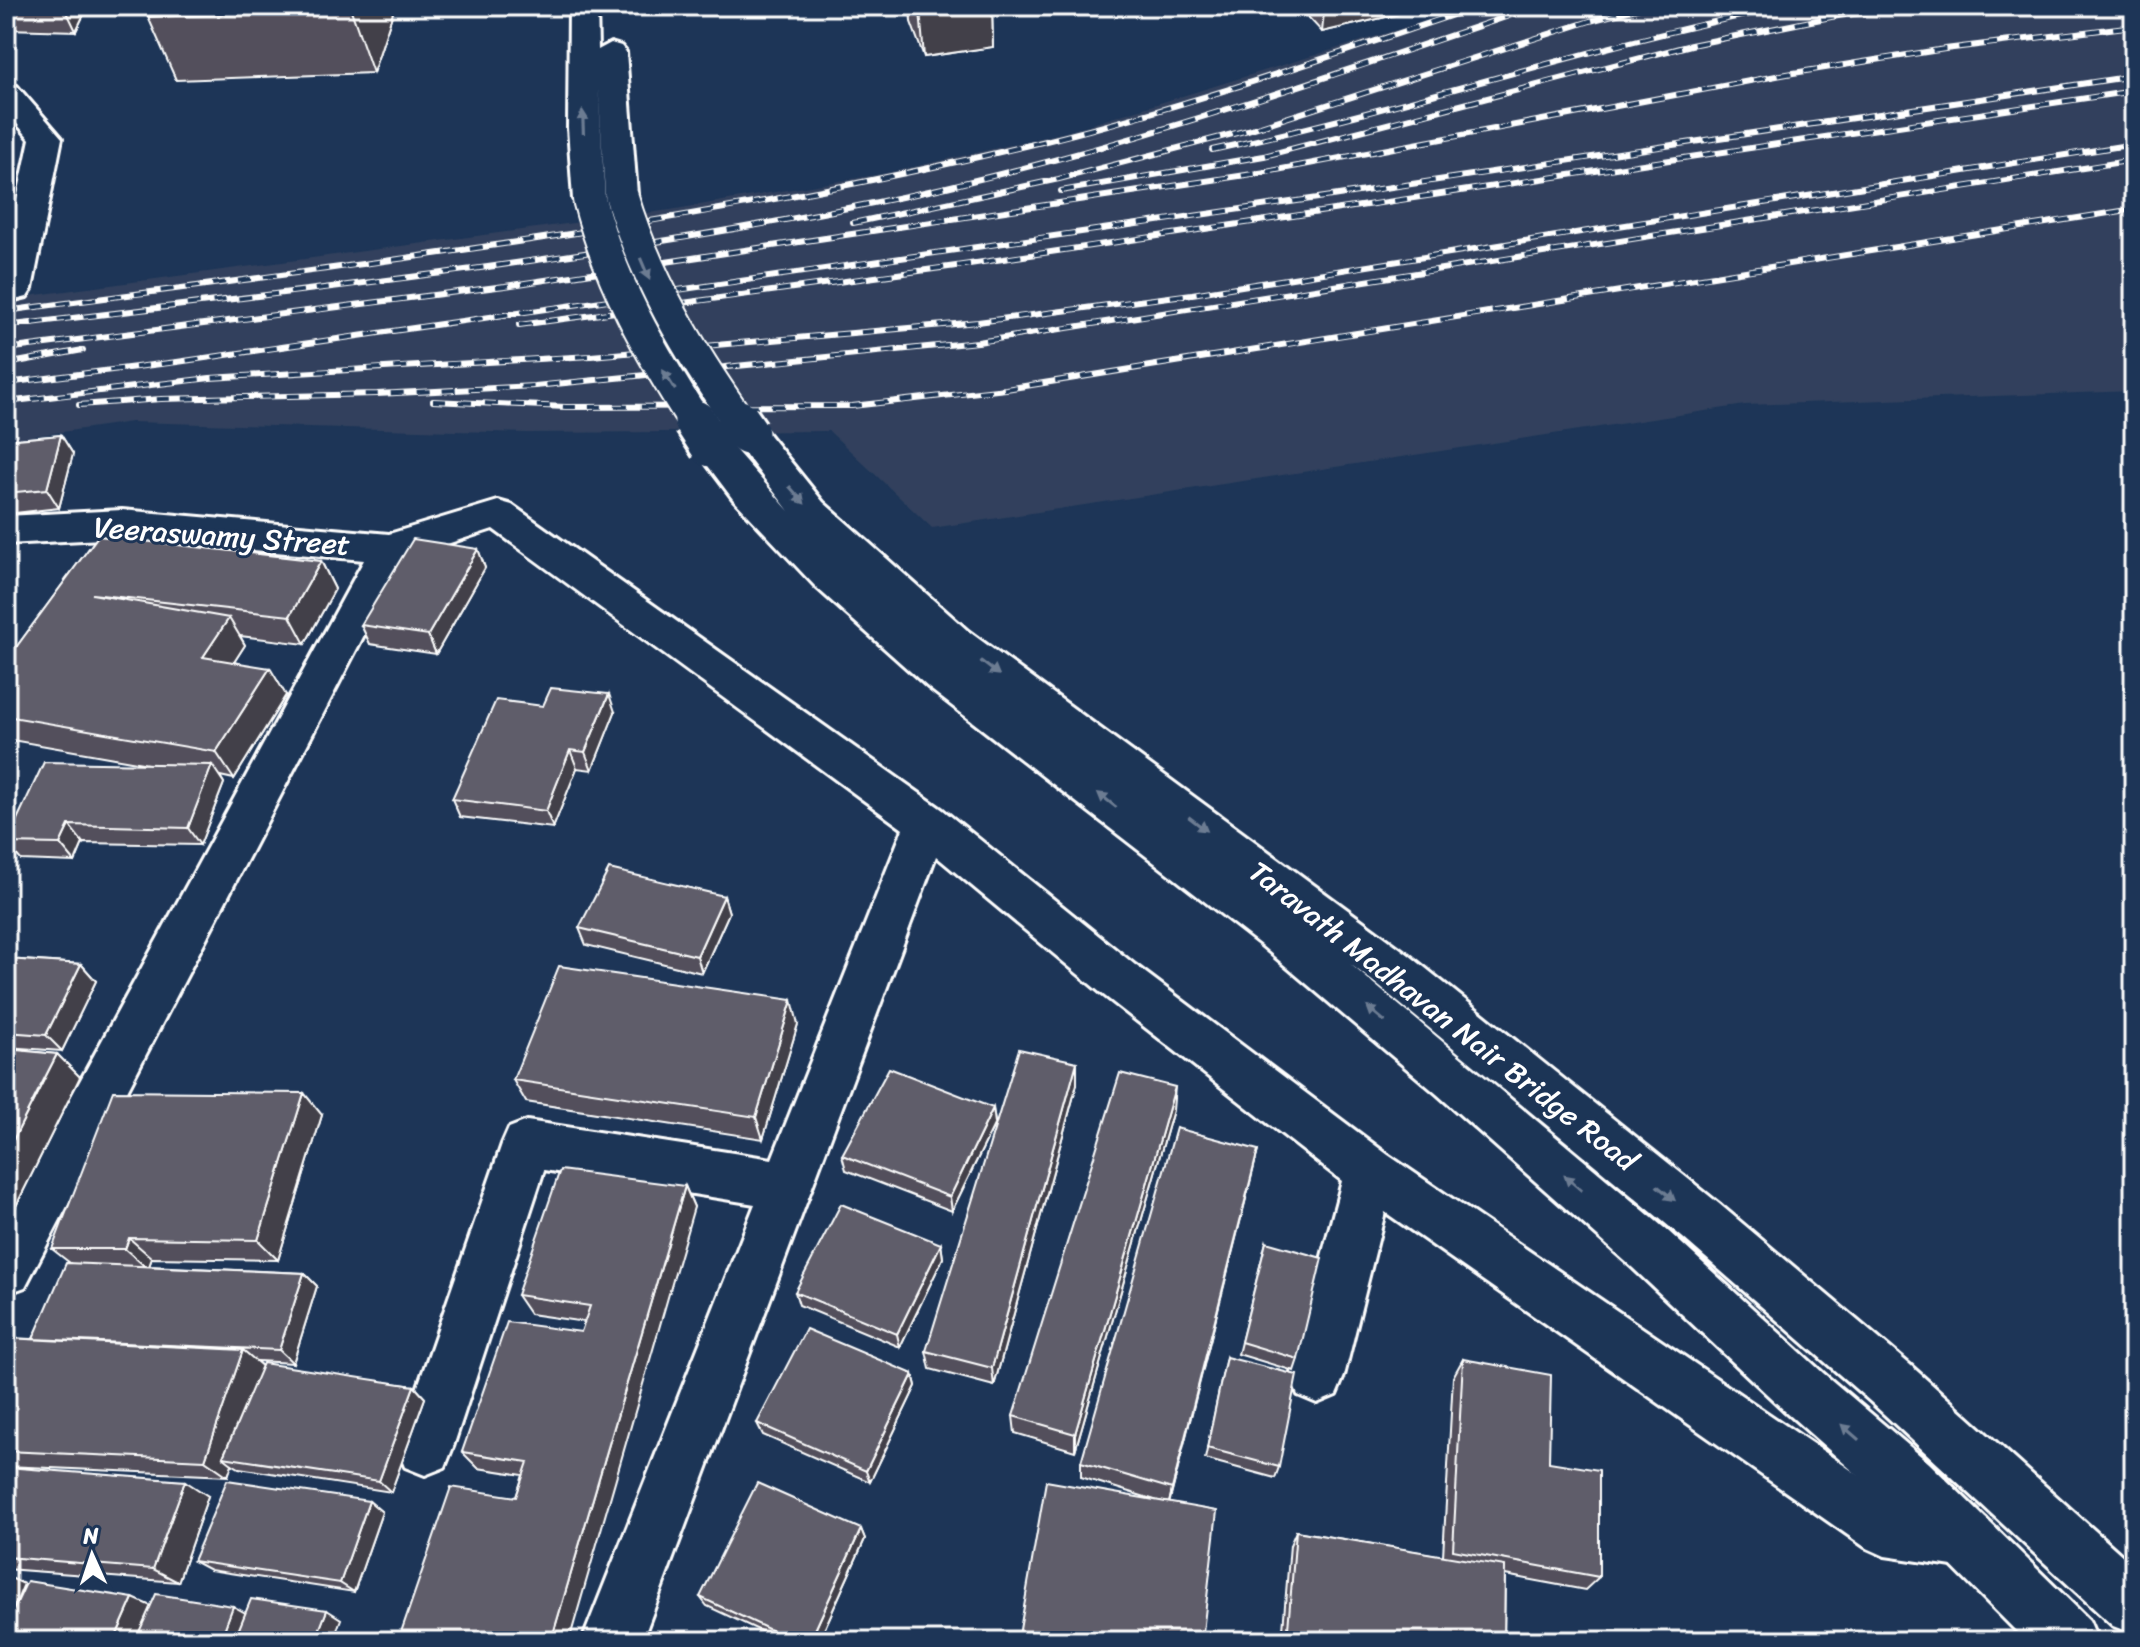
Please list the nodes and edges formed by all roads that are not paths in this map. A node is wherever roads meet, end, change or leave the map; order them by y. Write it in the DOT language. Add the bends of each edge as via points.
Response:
graph roads {
  1 [pos="583,6"];
  2 [pos="611,6"];
  3 [pos="6,92"];
  4 [pos="605,197"];
  5 [pos="15,289"];
  6 [pos="729,440"];
  7 [pos="6,530"];
  8 [pos="390,548"];
  9 [pos="927,823"];
  10 [pos="1370,1172"];
  11 [pos="787,1185"];
  12 [pos="6,1269"];
  13 [pos="1317,1376"];
  14 [pos="425,1447"];
  15 [pos="1966,1539"];
  16 [pos="2134,1605"];
  17 [pos="2049,1629"];
  18 [pos="612,1641"];
  4 -- 1 [label="street, one-way" via="582,117"];
  2 -- 4 [label="street"];
  3 -- 5 [label="street" via="46,138"];
  4 -- 6 [label="street, bridge" via="607,264 627,308"];
  15 -- 6 [label="street, Taravath Madhavan Nair Bridge Road, one-way" via="1651,1250 1454,1079 1277,931 921,657 830,577 746,490"];
  6 -- 16 [label="street, Taravath Madhavan Nair Bridge Road, one-way" via="954,642 1392,969 1688,1211 1890,1383"];
  7 -- 8 [label="street, Veeraswamy Street" via="122,524"];
  8 -- 9 [label="street" via="498,514"];
  8 -- 12 [label="street"];
  9 -- 10 [label="street" via="1118,979"];
  9 -- 11 [label="street"];
  10 -- 13 [label="street"];
  10 -- 15 [label="street" via="1885,1527"];
  11 -- 14 [label="street" via="527,1144"];
  11 -- 18 [label="street"];
  15 -- 17 [label="street, Taravath Madhavan Nair Bridge Road"];
}
